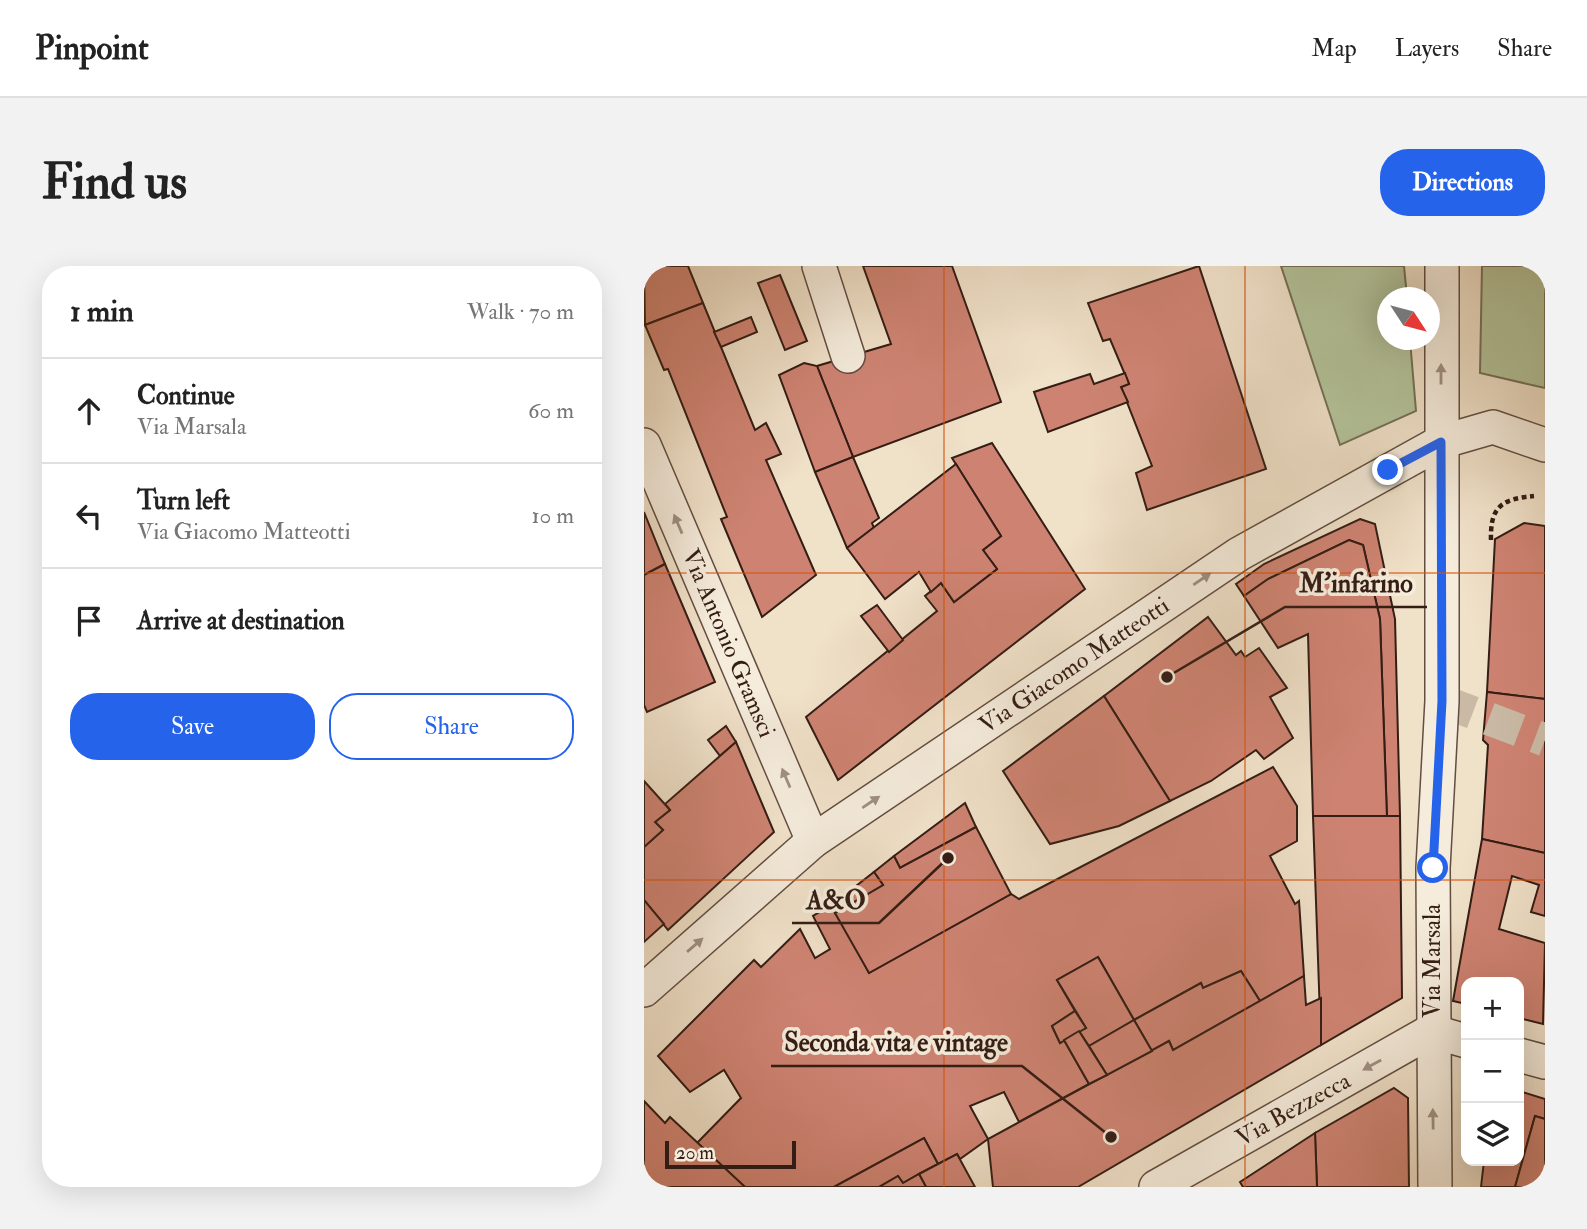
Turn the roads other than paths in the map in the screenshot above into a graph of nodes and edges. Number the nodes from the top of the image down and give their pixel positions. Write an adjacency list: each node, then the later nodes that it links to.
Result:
1 (819, 266): 3 (street)
2 (1442, 266): 4 (street, Via Marsala, one-way to 2)
3 (848, 356)
4 (1441, 442): 6 (street, Via Giacomo Matteotti); 7 (street, Via Giacomo Matteotti, one-way to 4); 9 (street, Via Marsala)
5 (644, 445): 7 (street, Via Antonio Gramsci, one-way to 5)
6 (1545, 445)
7 (813, 841): 8 (street, Via Giacomo Matteotti, one-way to 7)
8 (644, 990)
9 (1431, 1031): 10 (street); 13 (street, Via Bezzecca, one-way to 13); 14 (street, Via Marsala, one-way to 9)
10 (1462, 1040)
11 (1524, 1056): 12 (street)
12 (1545, 1062)
13 (1156, 1187)
14 (1435, 1187)

